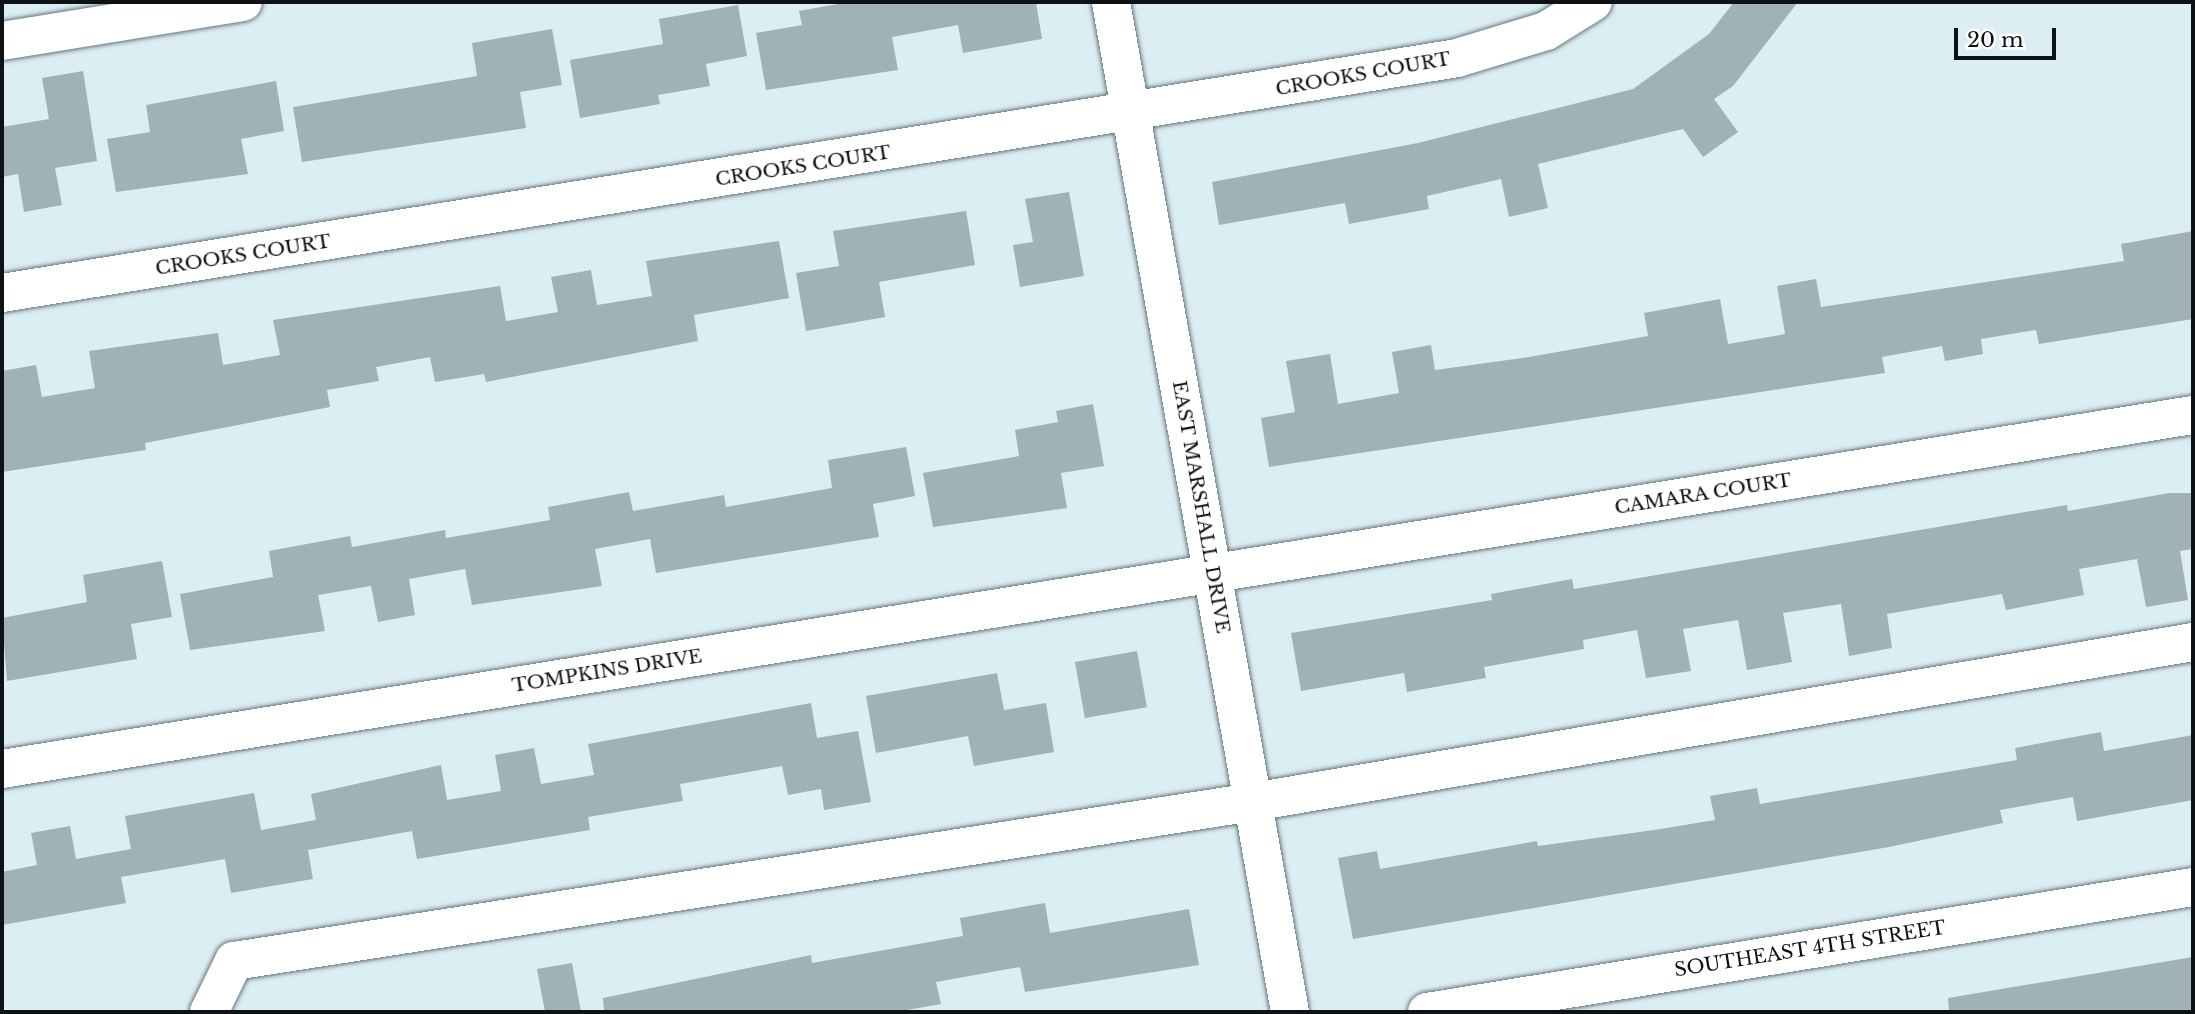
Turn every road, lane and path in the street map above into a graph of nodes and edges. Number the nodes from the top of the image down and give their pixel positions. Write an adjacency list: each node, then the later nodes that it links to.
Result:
1 (243, 2): 4 (street)
2 (1111, 2): 5 (street, EAST MARSHALL DRIVE)
3 (1593, 2): 5 (street, CROOKS COURT)
4 (2, 41)
5 (1131, 114): 6 (street, CROOKS COURT); 8 (street, EAST MARSHALL DRIVE)
6 (2, 293)
7 (2193, 415): 8 (street, CAMARA COURT)
8 (1212, 572): 10 (street, TOMPKINS DRIVE); 11 (street, EAST MARSHALL DRIVE)
9 (2193, 642): 11 (street)
10 (2, 769)
11 (1253, 802): 13 (street); 14 (street, EAST MARSHALL DRIVE)
12 (2193, 887): 15 (street, SOUTHEAST 4TH STREET)
13 (209, 1012)
14 (1290, 1012)
15 (1427, 1012)

